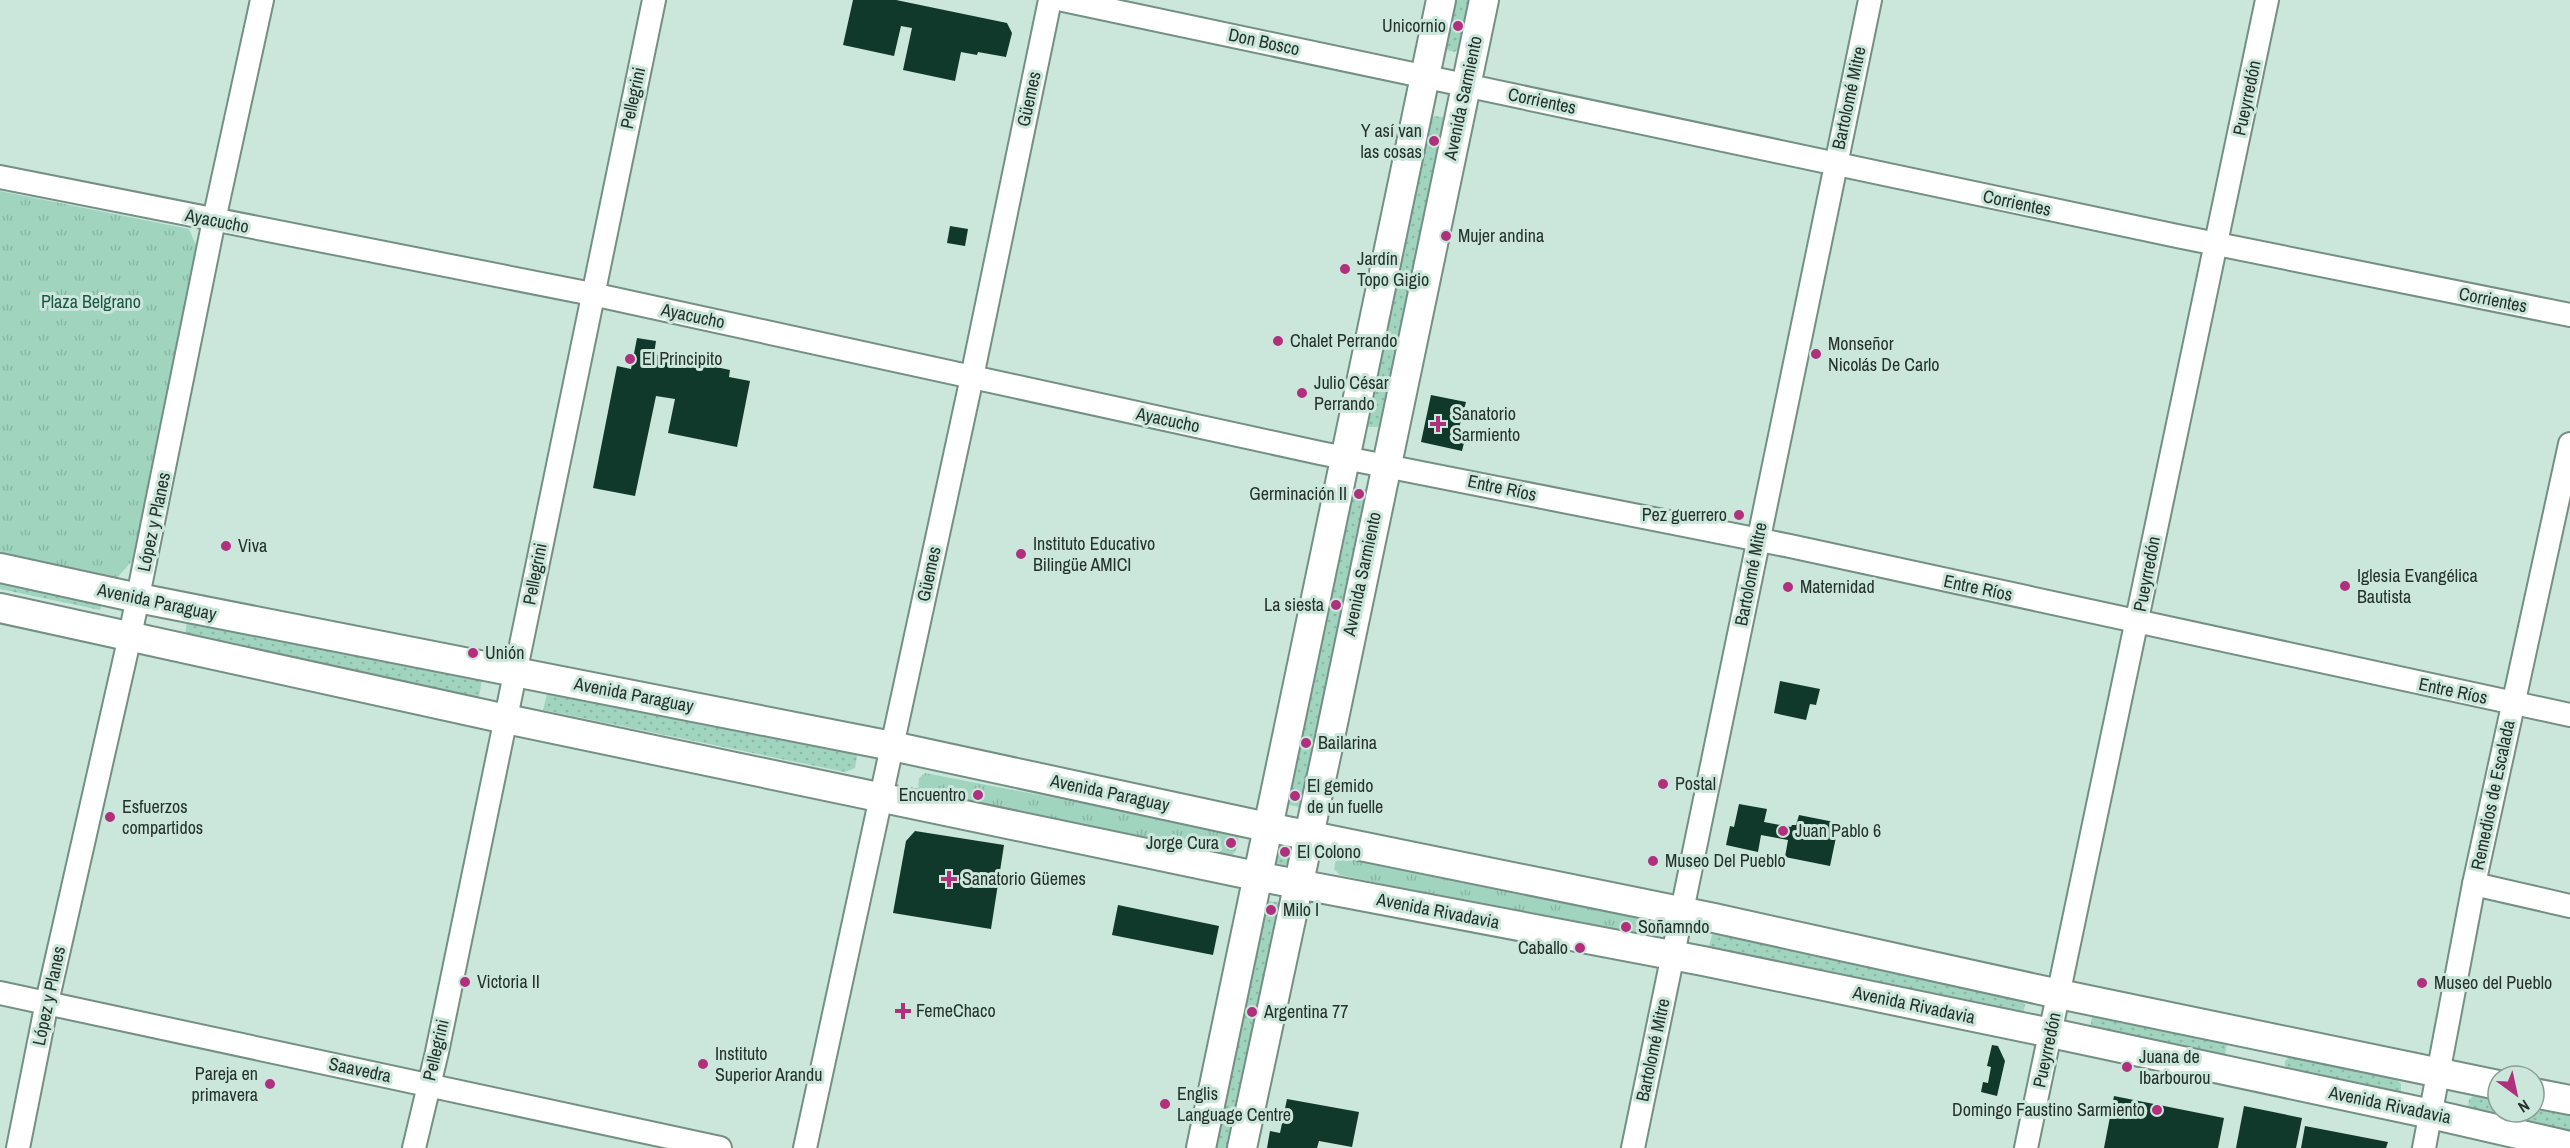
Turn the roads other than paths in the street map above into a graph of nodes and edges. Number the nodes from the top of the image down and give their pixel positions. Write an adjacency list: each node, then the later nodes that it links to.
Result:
1 (262, 0): 13 (street, López y Planes)
2 (654, 0): 15 (street, Pellegrini)
3 (1050, 0): 17 (street, Güemes)
4 (1062, 0): 9 (street, Don Bosco)
5 (1441, 0): 9 (main road)
6 (1484, 0): 10 (main road, Avenida Sarmiento)
7 (1870, 0): 11 (street, Bartolomé Mitre)
8 (2267, 0): 14 (street, Pueyrredón)
9 (1425, 76): 10 (street, Don Bosco); 19 (main road)
10 (1466, 85): 11 (street, Corrientes); 20 (main road, Avenida Sarmiento)
11 (1836, 165): 14 (street, Corrientes); 21 (street, Bartolomé Mitre)
12 (0, 177): 13 (street, Ayacucho)
13 (214, 220): 15 (street, Ayacucho); 23 (street, López y Planes)
14 (2217, 244): 16 (street, Corrientes); 25 (street, Pueyrredón)
15 (592, 294): 17 (street, Ayacucho); 27 (street, Pellegrini)
16 (2570, 315)
17 (972, 377): 19 (street, Ayacucho); 31 (street, Güemes)
18 (2570, 444): 28 (street, Remedios de Escalada)
19 (1345, 457): 20 (street, Ayacucho); 33 (main road)
20 (1385, 465): 21 (street, Entre Ríos); 34 (main road, Avenida Sarmiento)
21 (1758, 540): 25 (street, Entre Ríos); 39 (street, Bartolomé Mitre)
22 (0, 568): 23 (main road, Avenida Paraguay)
23 (138, 598): 26 (street, López y Planes); 27 (main road, Avenida Paraguay)
24 (0, 608): 26 (main road)
25 (2137, 623): 28 (street, Entre Ríos); 42 (street, Pueyrredón)
26 (130, 636): 30 (main road); 43 (street, López y Planes)
27 (515, 672): 30 (street, Pellegrini); 31 (main road, Avenida Paraguay)
28 (2513, 704): 29 (street, Entre Ríos); 37 (street, Remedios de Escalada)
29 (2570, 715)
30 (506, 719): 32 (main road); 49 (street, Pellegrini)
31 (892, 746): 32 (street, Güemes); 33 (main road, Avenida Paraguay)
32 (880, 797): 35 (main road); 57 (street, Güemes)
33 (1267, 827): 34 (main road); 35 (main road)
34 (1309, 834): 36 (main road, Avenida Sarmiento); 39 (main road)
35 (1256, 876): 36 (main road, Avenida Rivadavia); 58 (main road)
36 (1299, 883): 40 (main road, Avenida Rivadavia); 59 (main road, Avenida Sarmiento)
37 (2474, 884): 38 (street); 46 (street, Remedios de Escalada)
38 (2570, 906)
39 (1682, 913): 40 (street, Bartolomé Mitre); 42 (main road)
40 (1673, 956): 44 (main road, Avenida Rivadavia); 60 (street, Bartolomé Mitre)
41 (0, 993): 43 (street, Saavedra)
42 (2059, 994): 44 (street, Pueyrredón); 45 (main road)
43 (47, 1002): 49 (street, Saavedra); 54 (street, López y Planes)
44 (2051, 1033): 47 (main road, Avenida Rivadavia); 61 (street, Pueyrredón)
45 (2260, 1036): 46 (main road); 47 (main road)
46 (2438, 1073): 48 (main road); 52 (street, Remedios de Escalada)
47 (2250, 1076): 52 (main road, Avenida Rivadavia)
48 (2486, 1083)
49 (429, 1085): 55 (street, Pellegrini); 56 (street, Saavedra)
50 (2546, 1095): 51 (main road)
51 (2570, 1100)
52 (2431, 1114): 53 (main road, Avenida Rivadavia); 62 (street, Remedios de Escalada)
53 (2570, 1146)
54 (18, 1148)
55 (414, 1148)
56 (720, 1148)
57 (805, 1148)
58 (1201, 1148)
59 (1242, 1148)
60 (1633, 1148)
61 (2026, 1148)
62 (2424, 1148)

